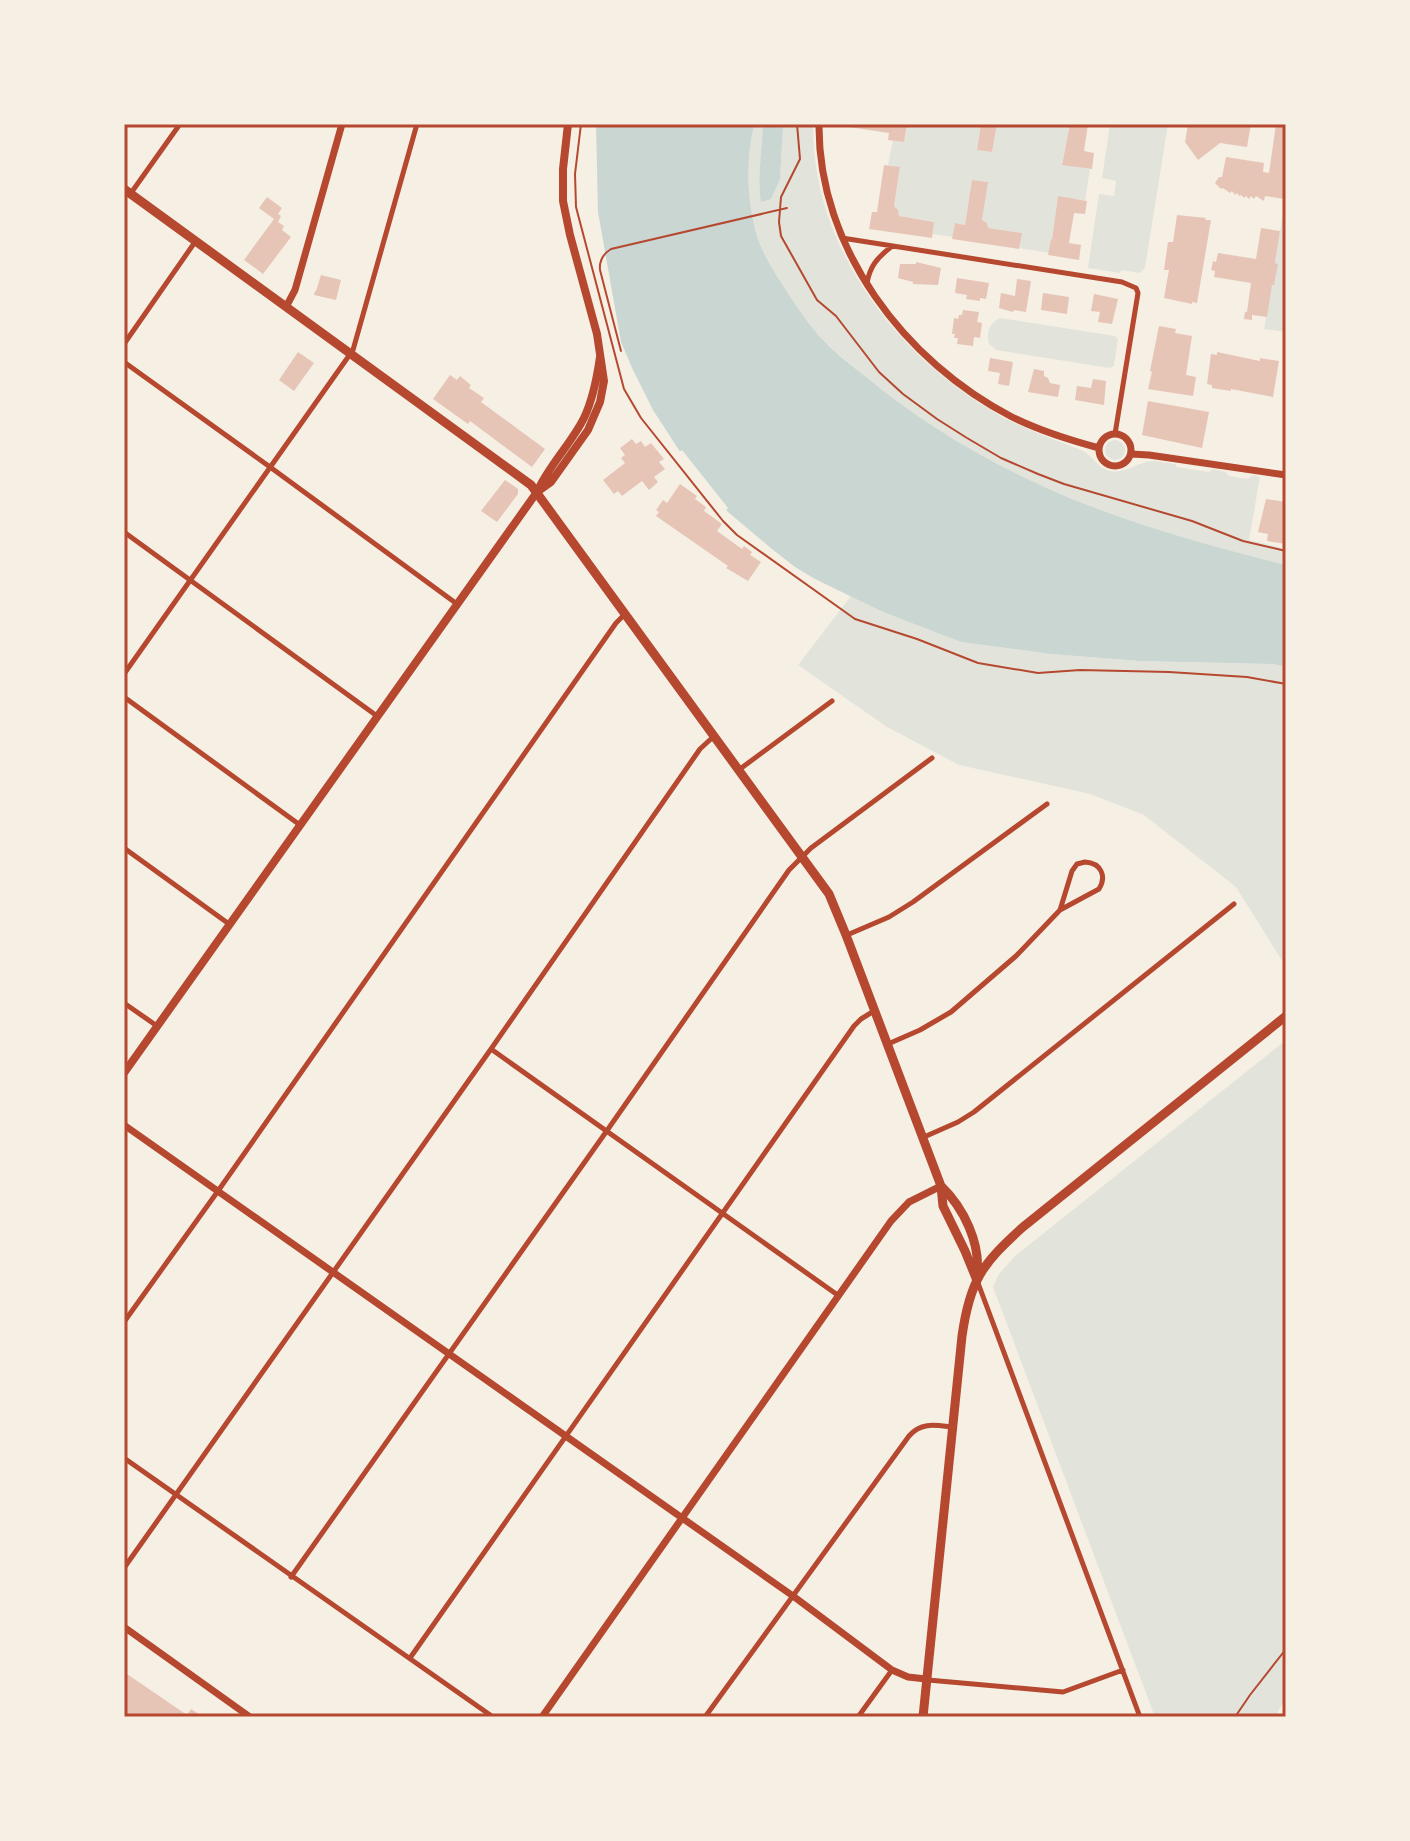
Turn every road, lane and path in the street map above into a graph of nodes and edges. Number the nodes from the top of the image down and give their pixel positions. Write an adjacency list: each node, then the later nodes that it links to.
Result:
1 (180, 124): 7 (street)
2 (342, 124): 13 (street)
3 (417, 124): 16 (street)
4 (568, 124): 23 (main road)
5 (581, 124): 29 (path)
6 (819, 124): 9 (street)
7 (127, 191): 10 (main road)
8 (787, 208): 15 (path)
9 (842, 238): 11 (street); 12 (street)
10 (195, 241): 13 (main road); 14 (street)
11 (891, 246): 12 (street); 18 (street)
12 (867, 283): 19 (street)
13 (286, 307): 16 (main road)
14 (124, 344)
15 (621, 351)
16 (350, 354): 21 (street); 23 (main road)
17 (124, 362): 21 (street)
18 (1115, 434): 19 (street); 20 (street)
19 (1099, 448): 20 (street)
20 (1131, 454): 22 (street)
21 (270, 467): 25 (street); 26 (street)
22 (1286, 475)
23 (537, 492): 26 (main road); 27 (main road)
24 (124, 532): 25 (street)
25 (190, 581): 28 (street); 32 (street)
26 (457, 604): 32 (main road)
27 (625, 614): 33 (main road); 55 (street)
28 (124, 674)
29 (1286, 684)
30 (124, 697): 37 (street)
31 (832, 701): 35 (street)
32 (377, 716): 37 (main road)
33 (714, 736): 35 (main road); 49 (street)
34 (932, 758): 39 (street)
35 (739, 770): 39 (main road)
36 (1047, 804): 43 (street)
37 (300, 825): 42 (main road)
38 (124, 848): 42 (street)
39 (802, 855): 43 (main road); 52 (street)
40 (1234, 904): 53 (street)
41 (1060, 910): 41 (street); 48 (street)
42 (229, 924): 47 (main road)
43 (846, 935): 45 (main road)
44 (124, 1003): 47 (street)
45 (875, 1011): 48 (main road); 56 (street)
46 (1286, 1016): 58 (main road)
47 (157, 1026): 50 (main road)
48 (887, 1044): 53 (main road)
49 (491, 1049): 52 (street); 57 (street)
50 (124, 1073)
51 (124, 1125): 55 (street)
52 (606, 1132): 56 (street); 61 (street)
53 (923, 1137): 54 (main road)
54 (941, 1186): 58 (main road); 59 (street)
55 (218, 1191): 57 (street); 60 (street)
56 (723, 1213): 59 (street); 63 (street)
57 (332, 1272): 61 (street); 65 (street)
58 (976, 1278): 62 (main road); 74 (street)
59 (839, 1296): 66 (street)
60 (124, 1322)
61 (449, 1355): 63 (street); 68 (street)
62 (952, 1427): 69 (street); 75 (main road)
63 (565, 1436): 66 (street); 72 (street)
64 (124, 1458): 65 (street)
65 (176, 1495): 67 (street); 68 (street)
66 (682, 1519): 69 (street); 78 (street)
67 (124, 1568)
68 (291, 1577): 72 (street)
69 (793, 1596): 73 (street); 79 (street)
70 (124, 1627): 76 (street)
71 (1286, 1649): 83 (path)
72 (410, 1658): 77 (street)
73 (892, 1670): 75 (street); 80 (street)
74 (1123, 1670): 75 (street); 82 (street)
75 (926, 1679): 81 (main road)
76 (250, 1717)
77 (493, 1717)
78 (542, 1717)
79 (705, 1717)
80 (858, 1717)
81 (923, 1717)
82 (1140, 1717)
83 (1235, 1717)

